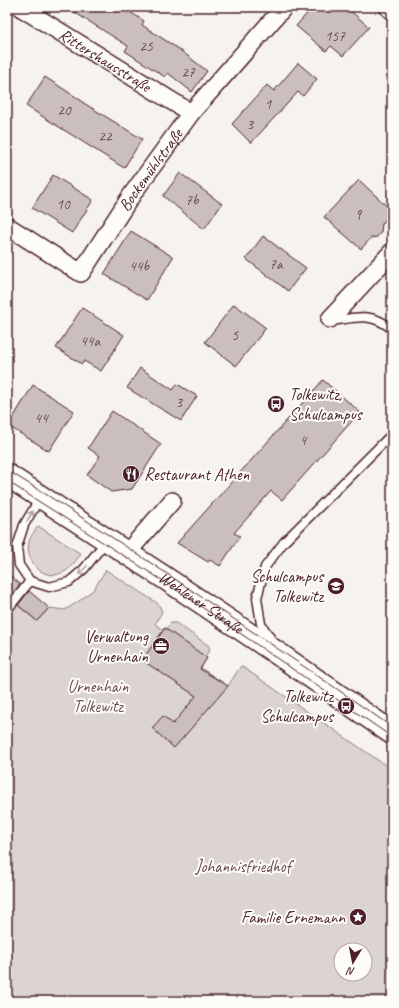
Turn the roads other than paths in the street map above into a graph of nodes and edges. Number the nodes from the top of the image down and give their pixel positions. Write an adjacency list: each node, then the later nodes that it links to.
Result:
1 (20, 7): 5 (street, Rittershausstraße)
2 (284, 7): 5 (street, Bockemühlstraße)
3 (388, 7): 4 (street)
4 (392, 11)
5 (191, 113): 6 (street, Bockemühlstraße)
6 (7, 226)
7 (392, 252): 8 (street)
8 (328, 321): 9 (lane)
9 (392, 329)
10 (392, 434): 18 (lane)
11 (7, 475): 12 (main road, Wehlener Straße)
12 (41, 497): 14 (main road, Wehlener Straße); 16 (lane, one-way to 12)
13 (172, 501): 15 (street)
14 (108, 540): 15 (main road, Wehlener Straße); 16 (lane, one-way to 16)
15 (127, 553): 18 (main road, Wehlener Straße)
16 (30, 581): 17 (lane)
17 (7, 610)
18 (280, 655): 19 (main road, Wehlener Straße)
19 (392, 733)

